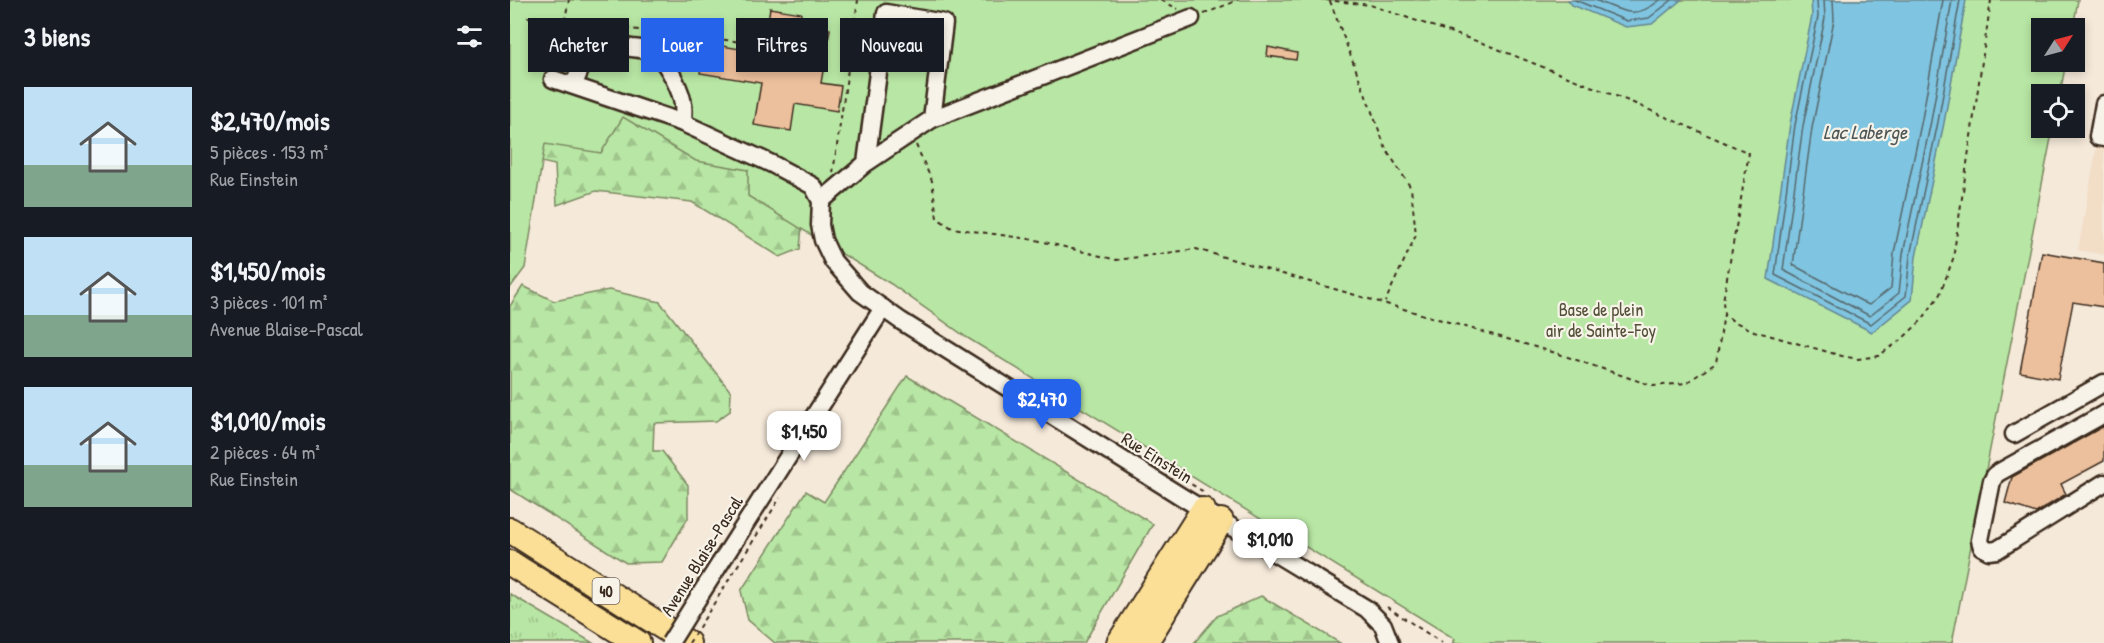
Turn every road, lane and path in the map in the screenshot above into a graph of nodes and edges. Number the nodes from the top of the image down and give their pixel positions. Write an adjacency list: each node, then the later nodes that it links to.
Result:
1 (568, 0): 8 (path)
2 (858, 0): 21 (path)
3 (1326, 0): 5 (path)
4 (1991, 0): 24 (path)
5 (1330, 1): 22 (path); 24 (path)
6 (527, 17): 7 (path)
7 (536, 18)
8 (565, 18)
9 (1191, 18): 16 (street)
10 (629, 29): 11 (path)
11 (736, 41)
12 (554, 72): 13 (path)
13 (552, 79): 14 (street)
14 (574, 85): 17 (street); 17 (street)
15 (2104, 104): 19 (street)
16 (932, 119): 18 (street); 20 (street)
17 (683, 123): 21 (street)
18 (910, 132): 20 (street); 22 (path)
19 (2104, 138)
20 (866, 163): 21 (street)
21 (821, 201): 23 (street, Rue Einstein)
22 (1385, 302): 24 (path)
23 (883, 308): 29 (street, Rue Einstein); 34 (street, Avenue Blaise-Pascal)
24 (1724, 314)
25 (2104, 383): 27 (street)
26 (2104, 414): 28 (street)
27 (2014, 434)
28 (2104, 483)
29 (1212, 515): 39 (highway); 40 (highway); 41 (street, Rue Einstein)
30 (510, 524): 32 (highway)
31 (510, 530): 32 (highway, 40)
32 (549, 554): 35 (highway, 40)
33 (516, 568): 36 (highway, 40)
34 (706, 602): 35 (street, Avenue Blaise-Pascal, bridge); 37 (path, bridge)
35 (666, 635): 37 (highway, 40); 38 (highway)
36 (638, 643)
37 (688, 643)
38 (700, 643)
39 (1119, 643)
40 (1145, 643)
41 (1390, 643)

